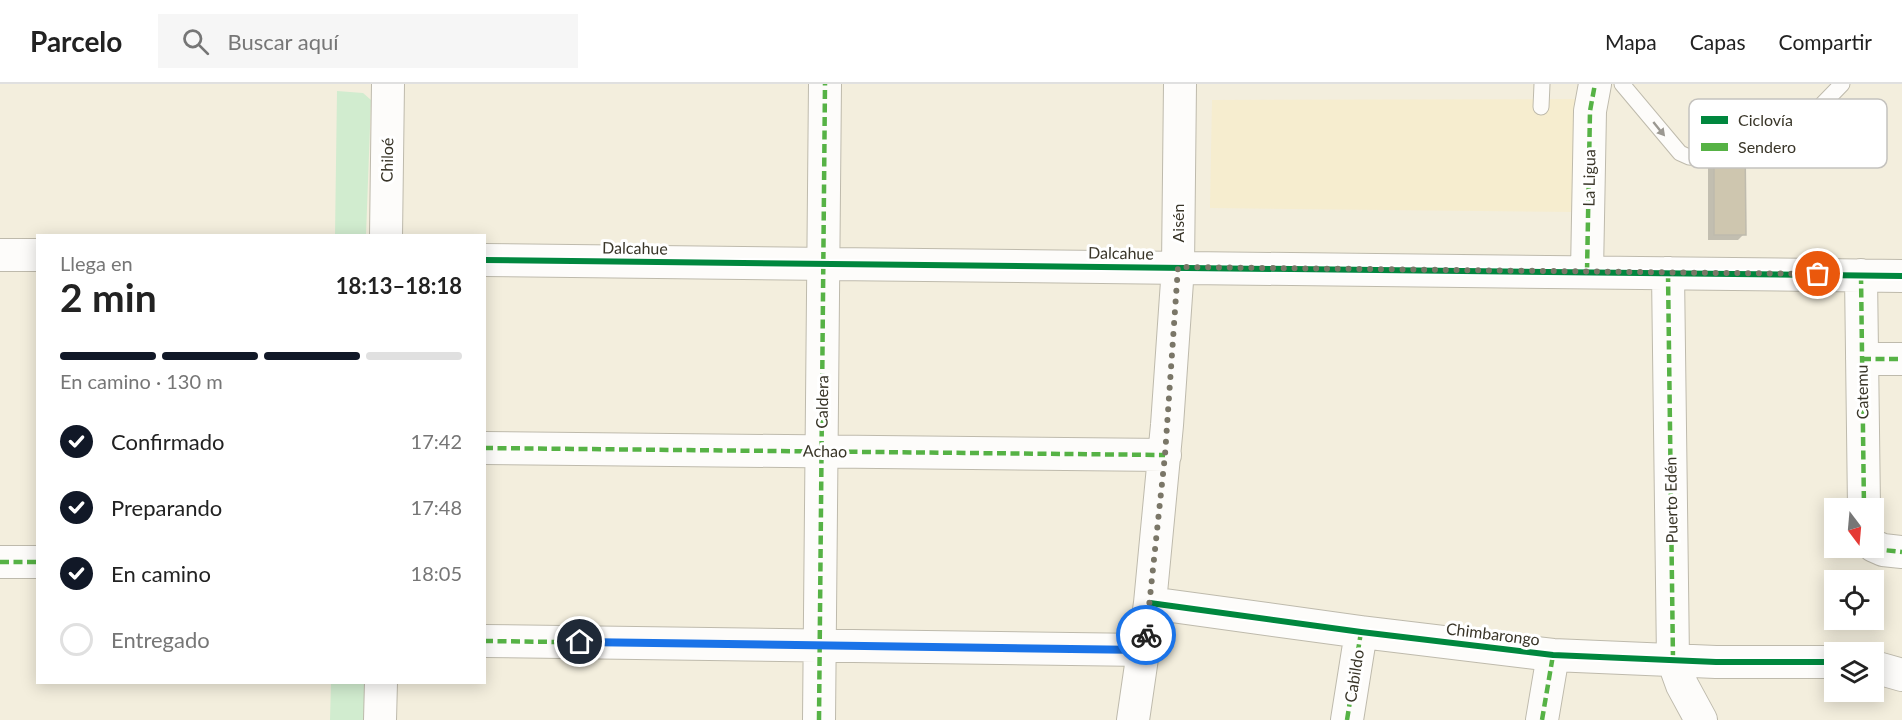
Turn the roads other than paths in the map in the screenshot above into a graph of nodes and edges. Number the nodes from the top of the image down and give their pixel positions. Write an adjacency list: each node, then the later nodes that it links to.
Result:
1 (388, 84): 11 (street, Chiloé)
2 (825, 84): 15 (street, Caldera)
3 (1180, 84): 16 (street, Aisén)
4 (1542, 84): 9 (lane)
5 (1595, 84): 17 (street, La Ligua)
6 (1622, 84): 10 (lane, one-way to 10)
7 (1842, 84): 8 (lane)
8 (1827, 99)
9 (1541, 107)
10 (1689, 157)
11 (386, 234)
12 (0, 255): 13 (street)
13 (36, 255)
14 (486, 260): 15 (street, Dalcahue)
15 (824, 263): 16 (street, Dalcahue); 24 (street, Caldera)
16 (1178, 267): 17 (street, Dalcahue); 25 (street, Aisén)
17 (1587, 272): 18 (street, Dalcahue)
18 (1668, 273): 19 (street, Dalcahue); 37 (street, Puerto Edén)
19 (1861, 275): 20 (street, Dalcahue); 21 (street, Catemu)
20 (1902, 276)
21 (1862, 359): 22 (street); 26 (street, Catemu)
22 (1902, 359)
23 (486, 448): 24 (street, Achao)
24 (822, 451): 25 (street, Achao); 34 (street, Caldera)
25 (1165, 455): 31 (street, Aisén)
26 (1864, 498)
27 (1884, 550): 28 (street)
28 (1902, 552)
29 (0, 562): 30 (street)
30 (36, 562)
31 (1150, 603): 32 (street, Chimbarongo); 35 (street, Aisén)
32 (1361, 632): 36 (street, Chimbarongo); 45 (street, Cabildo)
33 (486, 641): 34 (street)
34 (820, 645): 35 (street); 43 (street, Caldera)
35 (1144, 650): 44 (street, Aisén)
36 (1553, 655): 37 (street, Chimbarongo); 46 (street)
37 (1673, 660): 38 (street, Chimbarongo); 47 (street, Puerto Edén)
38 (1824, 662)
39 (1884, 670): 40 (street)
40 (1902, 675)
41 (381, 684): 42 (street)
42 (381, 720)
43 (819, 720)
44 (1133, 720)
45 (1347, 720)
46 (1542, 720)
47 (1701, 720)

